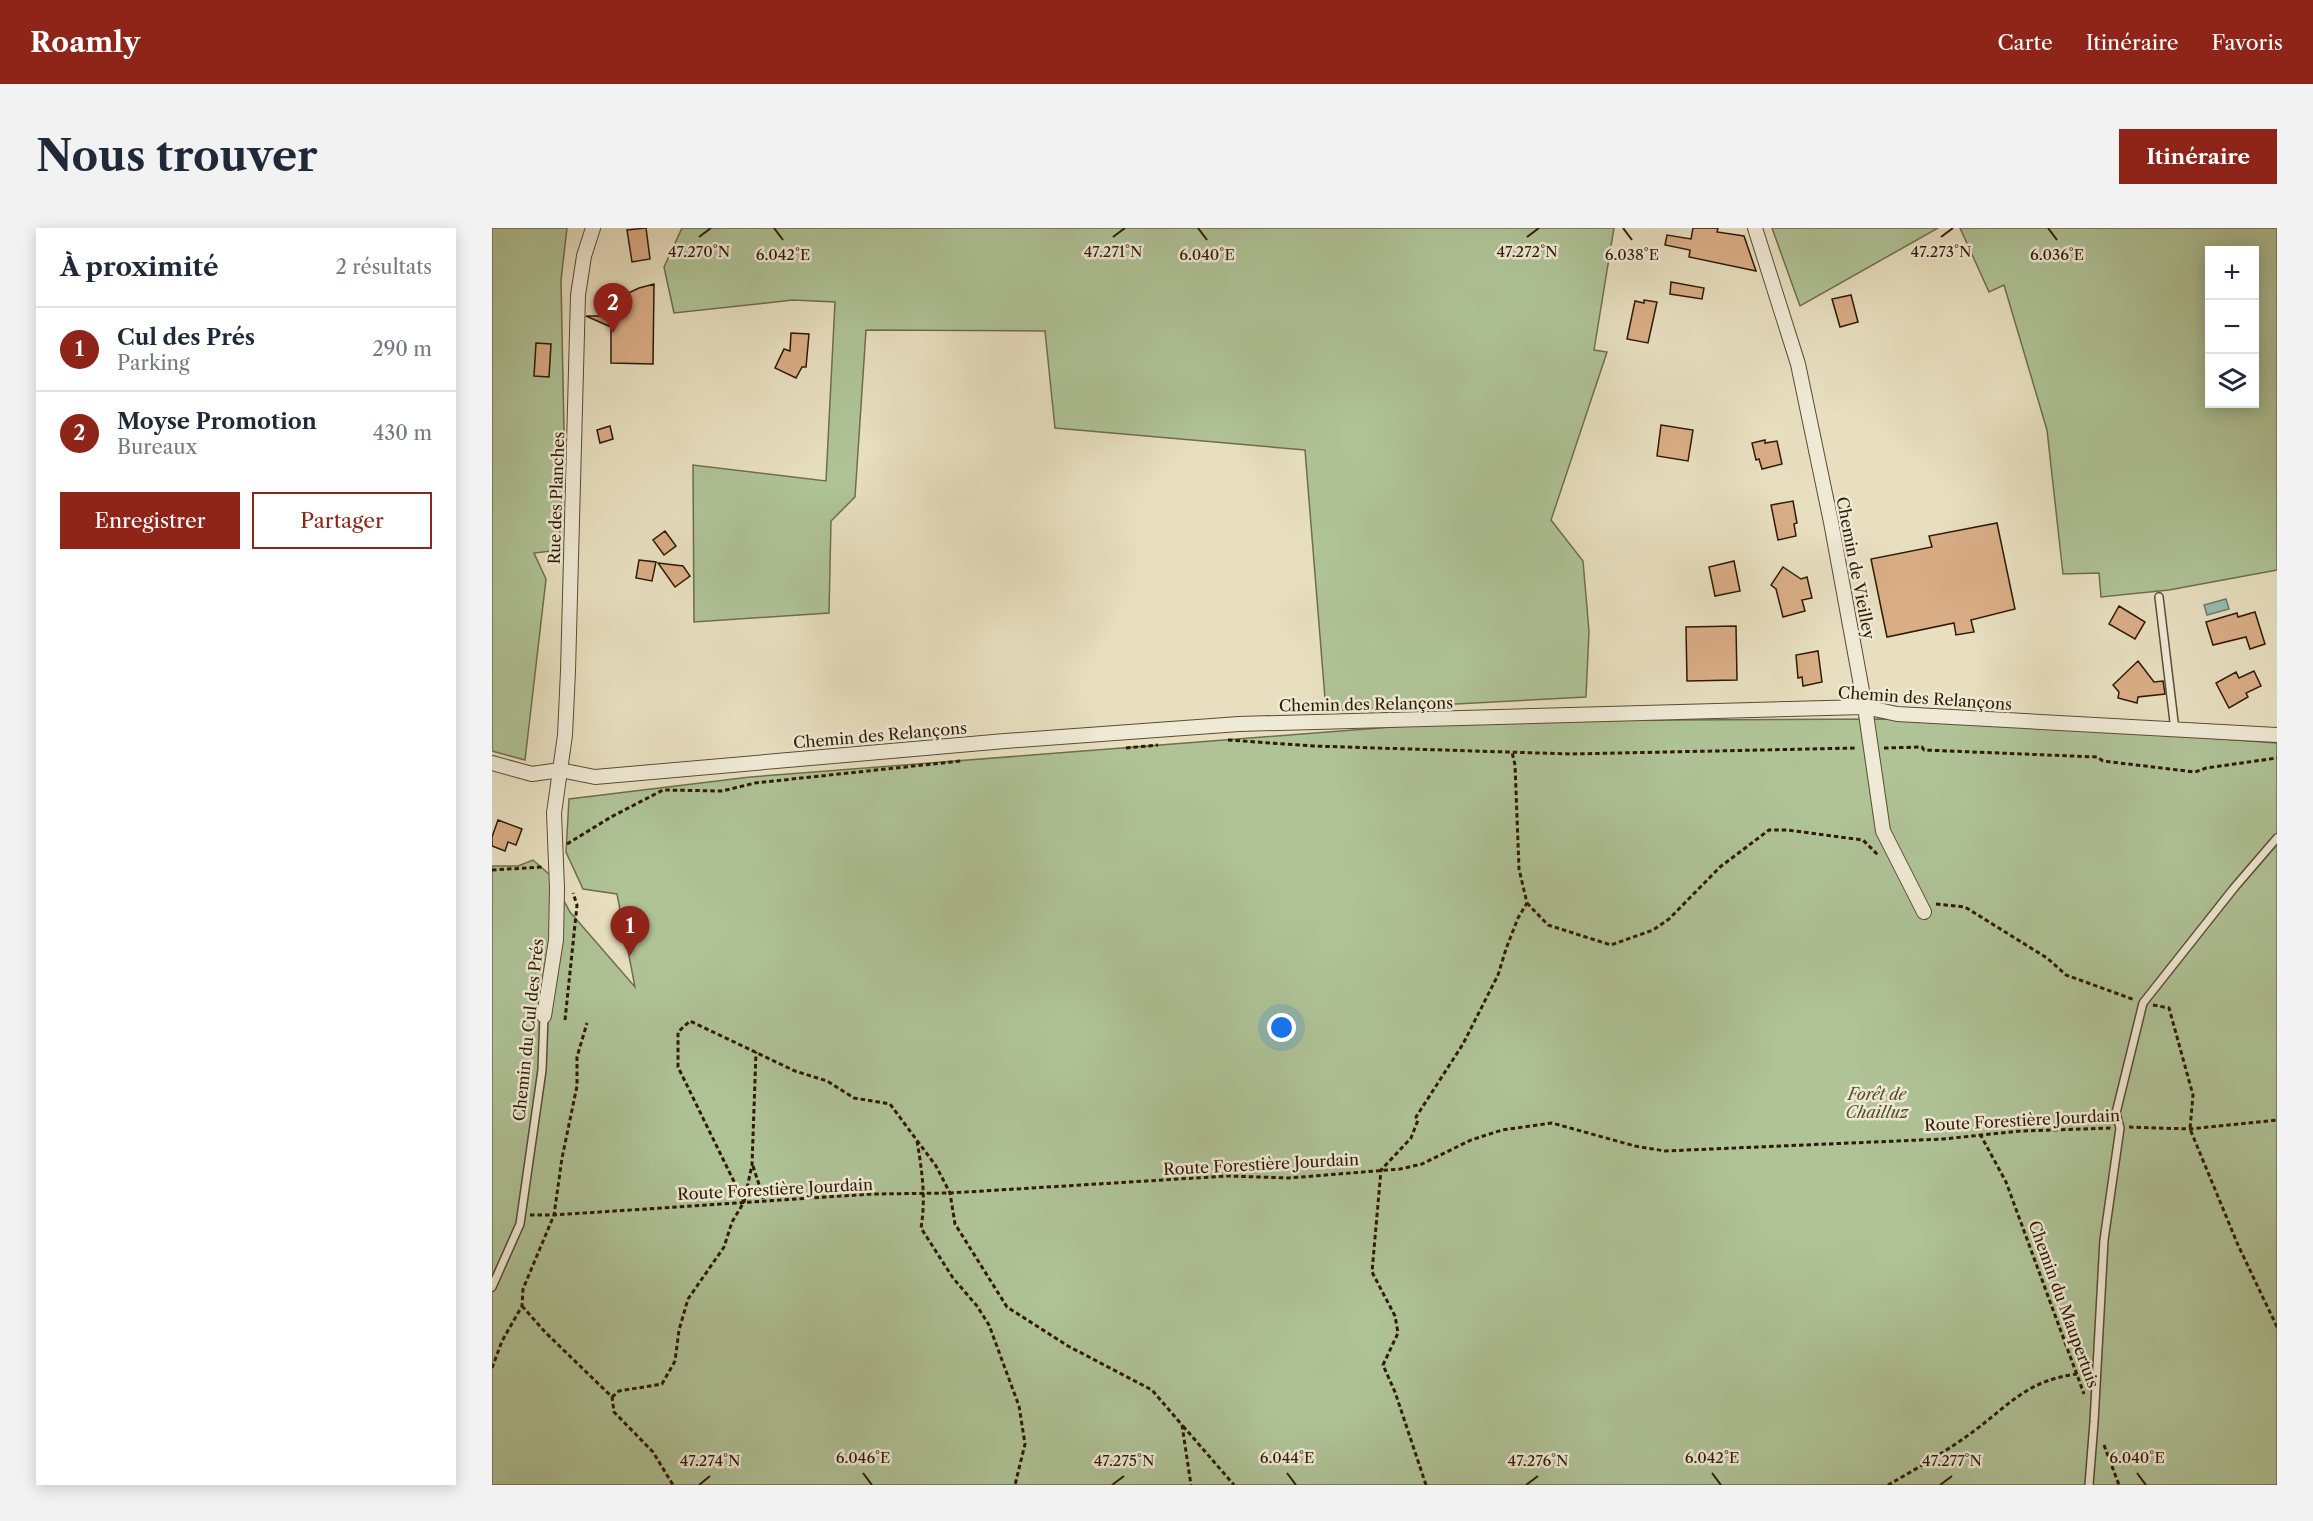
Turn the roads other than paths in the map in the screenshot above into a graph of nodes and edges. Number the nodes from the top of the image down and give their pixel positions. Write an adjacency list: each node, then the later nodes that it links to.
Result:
1 (593, 228): 8 (street, Rue des Planches)
2 (1755, 228): 4 (street, Chemin de Vieilley)
3 (2160, 597): 5 (lane)
4 (1865, 707): 5 (street, Chemin des Relançons); 8 (street, Chemin des Relançons); 10 (street, Chemin de Vieilley)
5 (2175, 730): 6 (street, Chemin des Relançons)
6 (2277, 735)
7 (492, 763): 8 (street, Chemin des Relançons)
8 (560, 770): 11 (street, Chemin du Cul des Prés)
9 (2277, 838): 13 (lane)
10 (1924, 912)
11 (544, 1016): 12 (lane, Chemin du Cul des Prés)
12 (492, 1287)
13 (2088, 1485)

